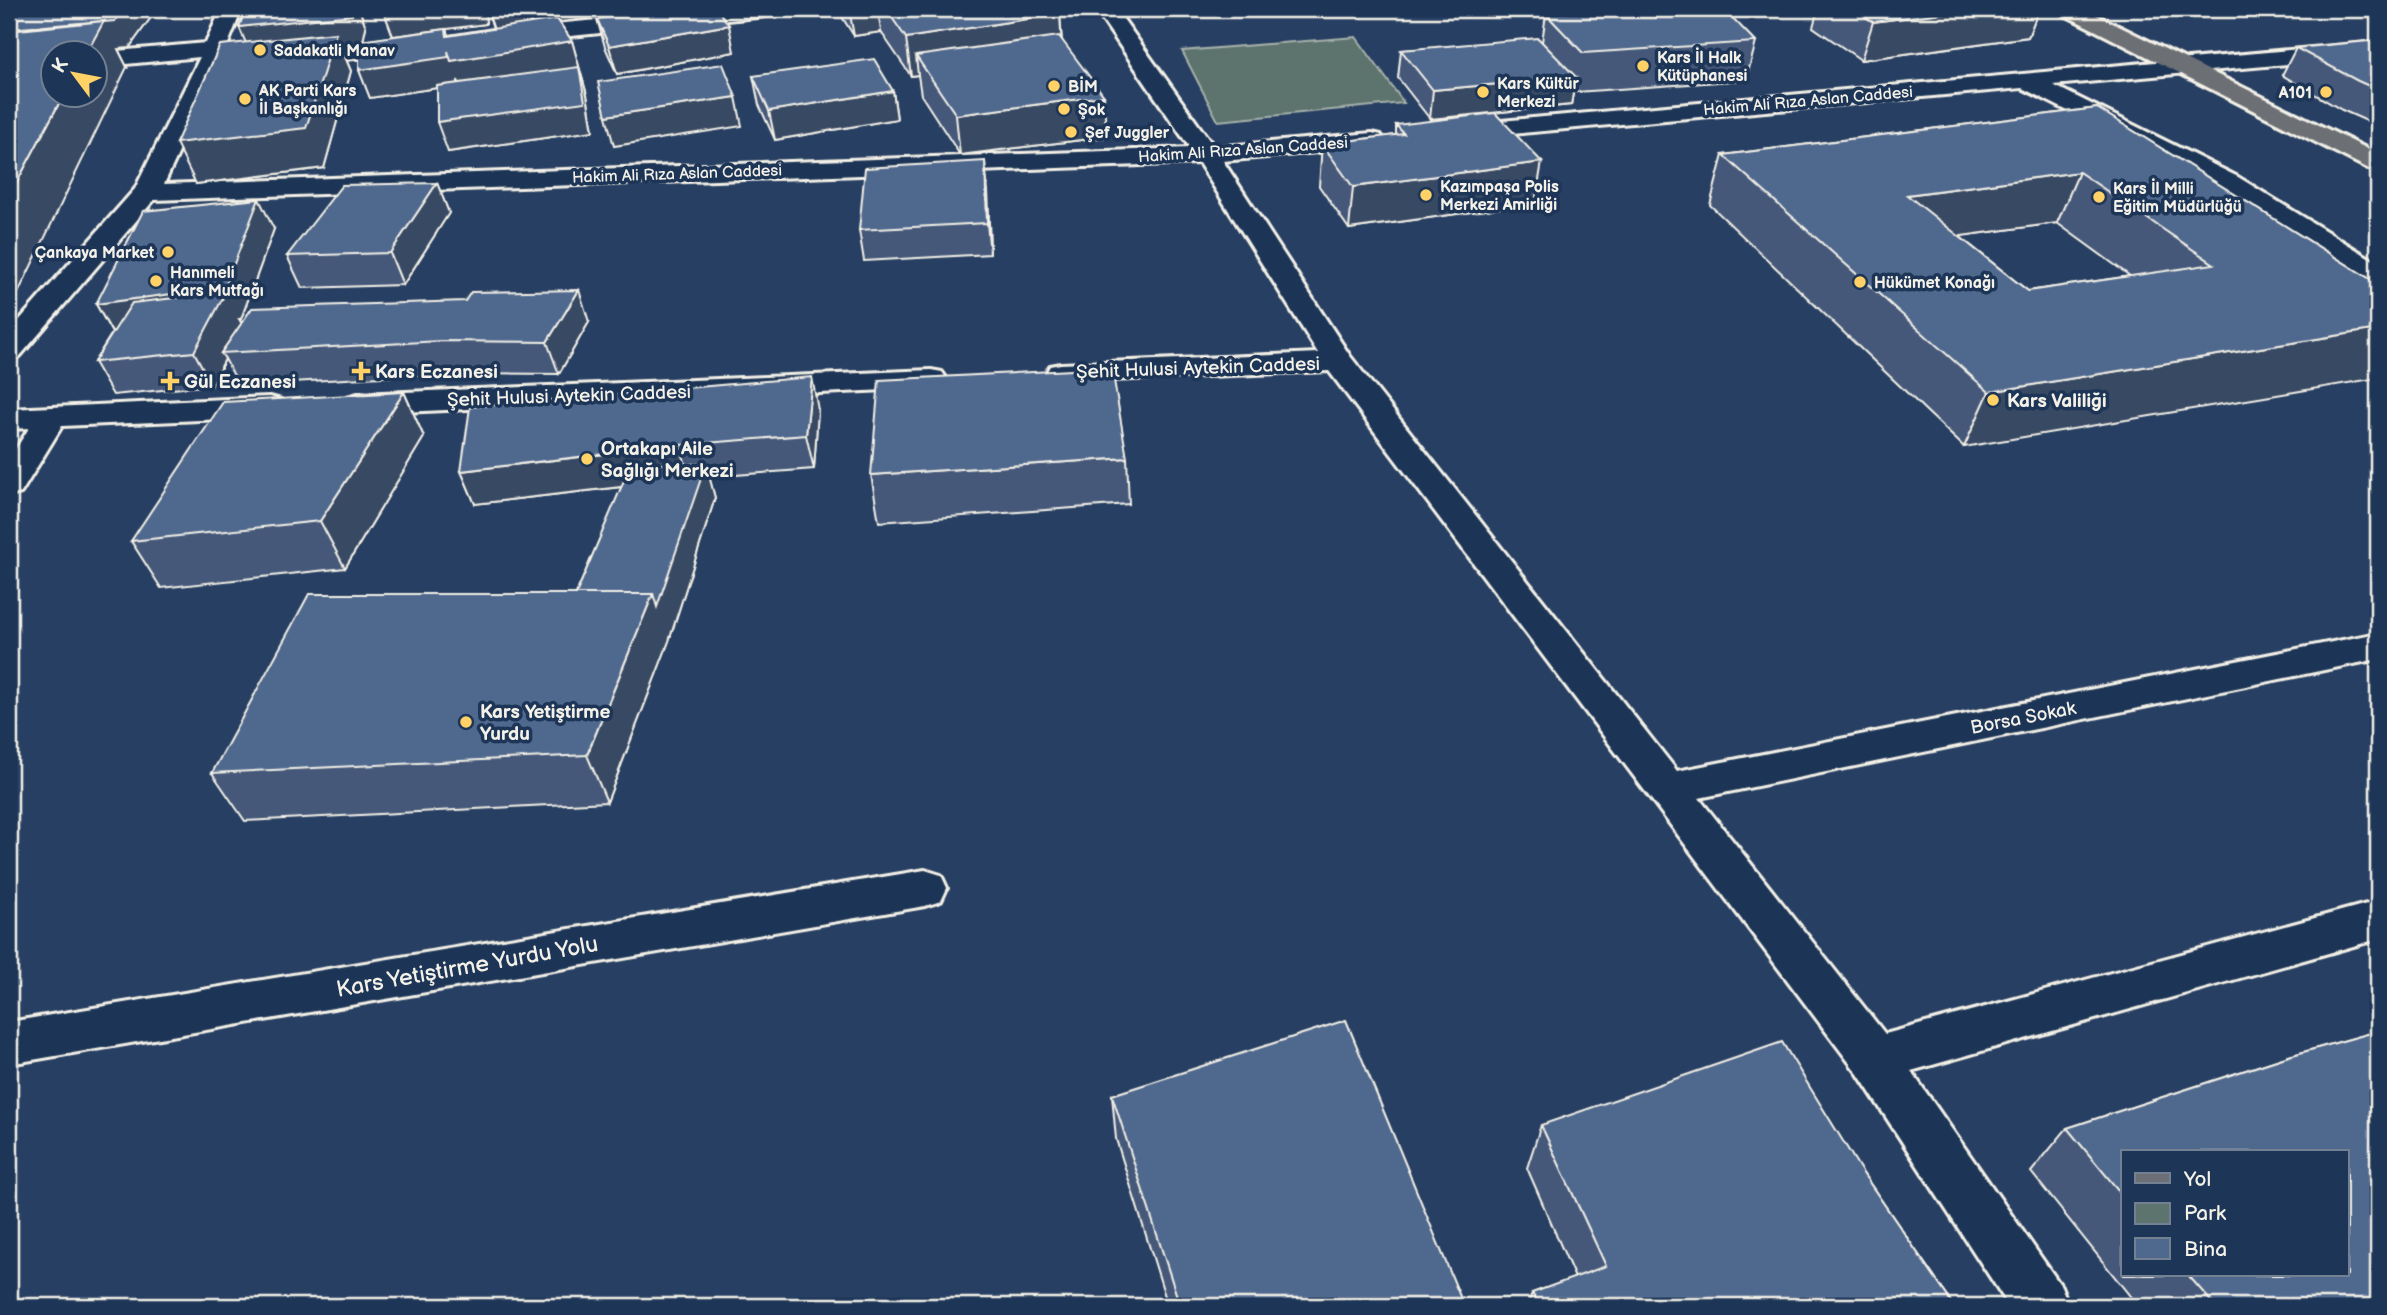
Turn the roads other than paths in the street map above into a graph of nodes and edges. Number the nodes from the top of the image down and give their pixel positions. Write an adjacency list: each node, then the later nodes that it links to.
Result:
1 (231, 9): 8 (street)
2 (776, 9): 5 (street)
3 (1106, 9): 14 (street)
4 (2068, 9): 10 (main road)
5 (488, 37)
6 (434, 42): 8 (street)
7 (2378, 49): 10 (street, Hakim Ali Rıza Aslan Caddesi)
8 (211, 58): 9 (street); 16 (street)
9 (108, 60)
10 (2182, 66): 11 (street, Hakim Ali Rıza Aslan Caddesi); 15 (main road)
11 (2024, 80): 12 (street, Hakim Ali Rıza Aslan Caddesi); 17 (street)
12 (1427, 135)
13 (1400, 137): 14 (street, Hakim Ali Rıza Aslan Caddesi)
14 (1207, 155): 16 (street, Hakim Ali Rıza Aslan Caddesi); 19 (street)
15 (2378, 164)
16 (147, 192): 18 (street)
17 (2378, 275)
18 (9, 350)
19 (1338, 361): 20 (street, Şehit Hulusi Aytekin Caddesi); 26 (street)
20 (1031, 375)
21 (961, 378): 22 (street, Şehit Hulusi Aytekin Caddesi)
22 (52, 417): 23 (street, Şehit Hulusi Aytekin Caddesi); 24 (street)
23 (9, 419)
24 (9, 485)
25 (2378, 646): 26 (street, Borsa Sokak)
26 (1667, 789): 30 (street)
27 (925, 888): 29 (street, Kars Yetiştirme Yurdu Yolu)
28 (2378, 920): 30 (street)
29 (9, 1044)
30 (1875, 1059): 31 (street)
31 (2041, 1306)

